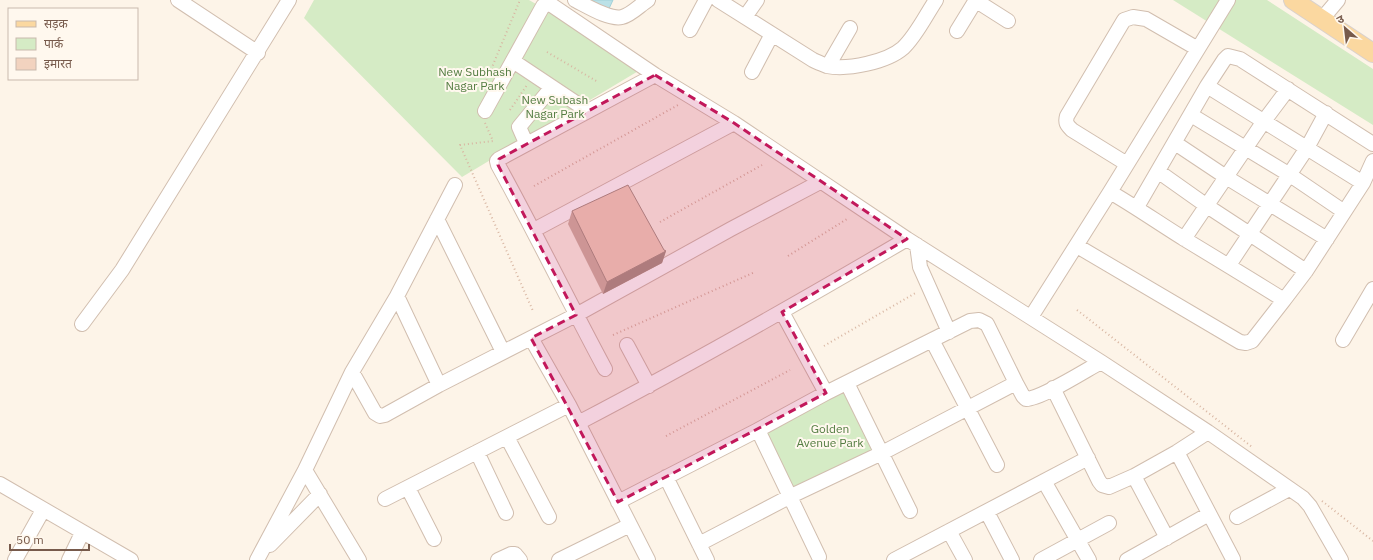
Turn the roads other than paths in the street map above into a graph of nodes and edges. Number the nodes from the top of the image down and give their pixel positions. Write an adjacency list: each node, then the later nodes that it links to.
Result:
1 (178, 0): 21 (street)
2 (289, 0): 21 (street)
3 (576, 0): 4 (street)
4 (648, 0)
5 (706, 0): 17 (street)
6 (718, 0): 13 (street)
7 (757, 0): 13 (street)
8 (936, 0): 24 (street)
9 (976, 0): 15 (street); 18 (street)
10 (1228, 0): 20 (street)
11 (1293, 0): 14 (main road)
12 (1338, 0): 14 (street)
13 (745, 17): 19 (street)
14 (1322, 19): 22 (main road)
15 (1008, 20)
16 (850, 28): 24 (street)
17 (690, 30)
18 (957, 31)
19 (772, 34): 24 (street); 25 (street)
20 (1198, 49): 42 (street); 42 (street)
21 (258, 53): 69 (street)
22 (1373, 53)
23 (512, 61): 26 (street); 28 (street); 30 (street)
24 (828, 66)
25 (752, 72)
26 (655, 75): 31 (street); 35 (street)
27 (1207, 86): 29 (street); 32 (street); 34 (street)
28 (552, 87): 31 (street); 36 (street)
29 (1288, 89): 33 (street); 34 (street)
30 (485, 111)
31 (588, 111): 36 (street)
32 (1191, 114): 37 (street); 39 (street)
33 (1326, 114): 38 (street); 40 (street)
34 (1264, 121): 39 (street); 40 (street)
35 (734, 123): 46 (street); 55 (street)
36 (526, 143): 55 (street)
37 (1175, 143): 43 (street); 45 (street)
38 (1373, 144)
39 (1246, 148): 44 (street); 45 (street)
40 (1307, 148): 44 (street); 47 (street)
41 (1373, 161): 47 (street)
42 (1127, 164): 49 (street)
43 (1159, 172): 51 (street); 52 (street)
44 (1290, 175): 50 (street); 53 (street)
45 (1226, 177): 50 (street); 51 (street)
46 (820, 182): 59 (street); 67 (street)
47 (1363, 183): 53 (street)
48 (455, 185): 54 (street)
49 (1110, 192): 52 (street); 60 (street)
50 (1270, 204): 56 (street); 58 (street)
51 (1207, 206): 56 (street); 57 (street)
52 (1137, 207): 57 (street)
53 (1343, 211): 58 (street)
54 (437, 219): 64 (street); 75 (street)
55 (534, 230): 67 (street)
56 (1250, 233): 61 (street); 62 (street)
57 (1184, 239): 61 (street)
58 (1327, 239): 62 (street)
59 (912, 242): 66 (street); 68 (street); 70 (street)
60 (1077, 246): 65 (street); 68 (street)
61 (1229, 265): 65 (street)
62 (1306, 271): 65 (street)
63 (1373, 289): 73 (street)
64 (397, 296): 78 (street); 81 (street)
65 (1284, 300)
66 (782, 312): 82 (street); 84 (street)
67 (576, 315): 71 (street); 77 (street)
68 (1031, 317): 76 (street)
69 (82, 324)
70 (949, 332): 72 (street); 80 (street)
71 (531, 338): 75 (street); 85 (street)
72 (932, 340): 79 (street); 86 (street)
73 (1343, 340)
74 (627, 345): 82 (street)
75 (503, 352): 81 (street)
76 (1101, 362): 83 (street); 89 (street)
77 (605, 369)
78 (352, 372): 81 (street); 96 (street)
79 (847, 383): 84 (street); 93 (street)
80 (1016, 383): 83 (street); 86 (street)
81 (439, 385)
82 (649, 386): 87 (street)
83 (1053, 388): 94 (street)
84 (826, 393): 88 (street)
85 (569, 405): 87 (street); 90 (street)
86 (967, 408): 93 (street); 95 (street)
87 (578, 423): 106 (street)
88 (758, 430): 98 (street); 104 (street)
89 (1208, 432): 92 (street); 102 (street)
90 (507, 436): 91 (street); 112 (street)
91 (477, 452): 101 (street); 110 (street)
92 (1177, 452): 97 (street); 111 (street)
93 (882, 453): 104 (street); 108 (street)
94 (1088, 458): 97 (street); 99 (street)
95 (997, 465)
96 (305, 470): 103 (street); 123 (street)
97 (1134, 476): 118 (street)
98 (666, 477): 106 (street); 121 (street)
99 (1044, 481): 109 (street); 120 (street)
100 (0, 484): 107 (street)
101 (408, 488): 105 (street); 119 (street)
102 (1289, 489): 113 (street); 140 (street)
103 (320, 494): 123 (street); 128 (street)
104 (790, 497): 121 (street); 122 (street)
105 (385, 499)
106 (618, 502): 115 (street)
107 (44, 510): 117 (street); 125 (street)
108 (910, 511)
109 (987, 512): 116 (street); 136 (street)
110 (506, 513)
111 (1209, 514): 118 (street); 124 (street)
112 (549, 517)
113 (1237, 517)
114 (1109, 523): 120 (street)
115 (630, 525): 131 (street); 132 (street)
116 (949, 531): 134 (street); 135 (street)
117 (82, 533): 126 (street); 127 (street)
118 (1167, 538): 139 (street)
119 (434, 539)
120 (1078, 540): 137 (street); 138 (street)
121 (699, 544): 133 (street)
122 (819, 557)
123 (258, 558)
124 (1233, 559)
125 (15, 560)
126 (68, 560)
127 (131, 560)
128 (359, 560)
129 (498, 560): 130 (street)
130 (520, 560)
131 (559, 560)
132 (648, 560)
133 (707, 560)
134 (894, 560)
135 (965, 560)
136 (1012, 560)
137 (1041, 560)
138 (1089, 560)
139 (1128, 560)
140 (1341, 560)

